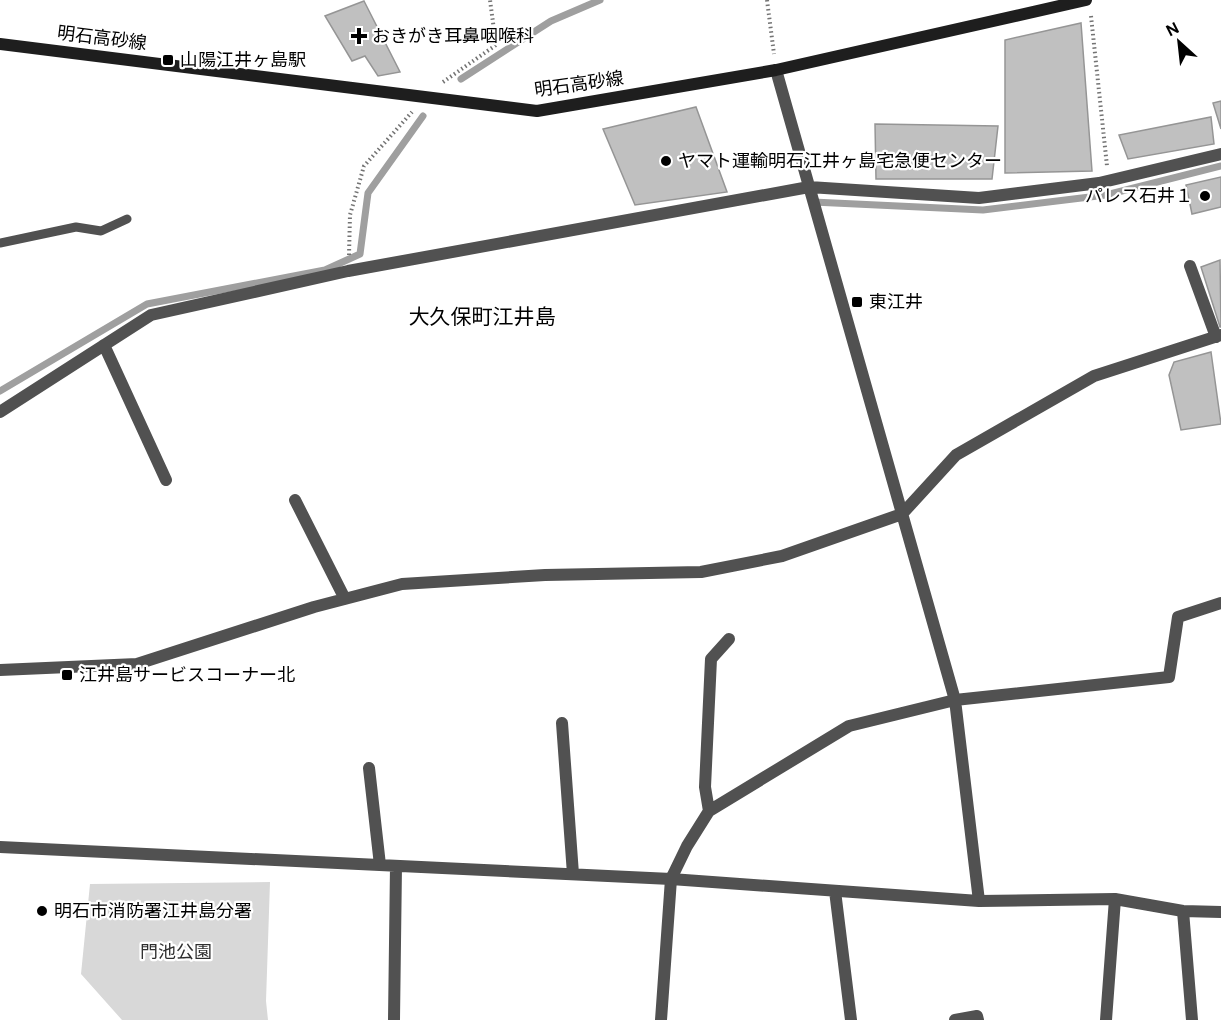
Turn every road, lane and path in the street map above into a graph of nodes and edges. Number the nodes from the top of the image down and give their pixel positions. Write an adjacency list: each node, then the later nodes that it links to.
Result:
1 (489, 0): 6 (path)
2 (767, 0): 5 (path)
3 (1088, 6): 5 (main road, 明石高砂線); 8 (path)
4 (0, 44): 6 (main road, 明石高砂線)
5 (776, 70): 6 (main road, 明石高砂線); 9 (street)
6 (427, 96): 13 (path)
7 (1221, 153): 8 (street)
8 (1109, 181): 9 (street)
9 (809, 187): 13 (street); 19 (street)
10 (126, 219): 11 (lane)
11 (0, 243)
12 (1190, 266): 14 (street)
13 (348, 271): 15 (street)
14 (1219, 336): 19 (street)
15 (104, 345): 16 (street); 17 (street)
16 (0, 412)
17 (166, 480)
18 (295, 500): 20 (street)
19 (902, 514): 20 (street); 24 (street)
20 (345, 599): 23 (street)
21 (1221, 603): 24 (street)
22 (729, 639): 27 (street)
23 (0, 670)
24 (955, 700): 27 (street); 35 (street)
25 (562, 723): 31 (street)
26 (369, 768): 29 (street)
27 (709, 811): 32 (street)
28 (0, 847): 29 (street)
29 (380, 865): 30 (street)
30 (396, 866): 31 (street); 38 (street)
31 (573, 874): 32 (street)
32 (671, 879): 33 (street); 39 (street)
33 (835, 891): 35 (street); 40 (street)
34 (1115, 899): 35 (street); 36 (street); 43 (street)
35 (979, 901)
36 (1183, 911): 37 (street); 44 (street)
37 (1221, 912)
38 (394, 1020)
39 (661, 1020)
40 (851, 1020)
41 (955, 1020): 42 (street)
42 (978, 1020)
43 (1106, 1020)
44 (1192, 1020)

